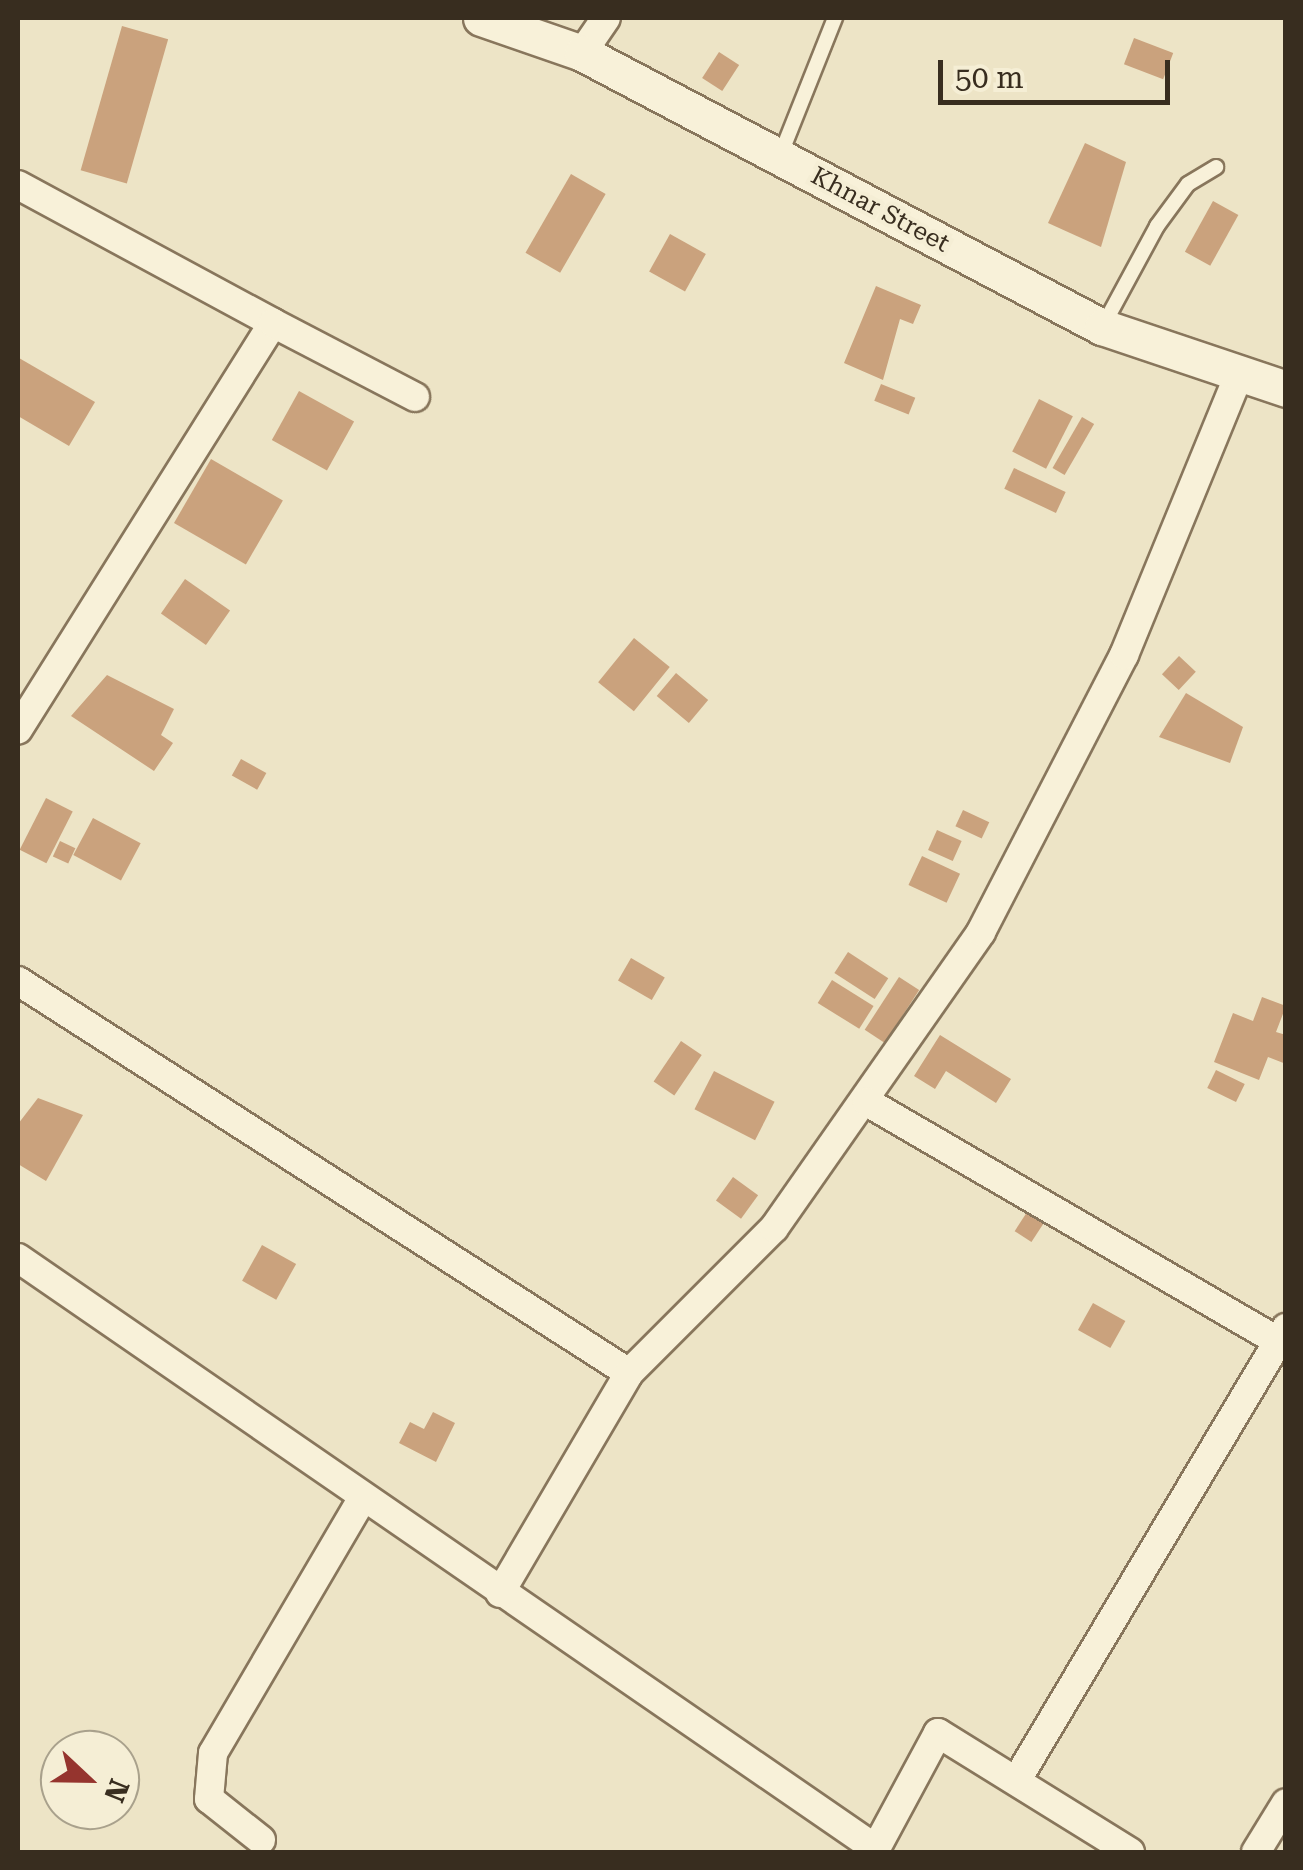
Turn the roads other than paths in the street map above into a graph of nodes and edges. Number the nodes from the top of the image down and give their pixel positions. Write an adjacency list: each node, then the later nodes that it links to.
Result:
1 (481, 18): 4 (street, Khnar Street)
2 (606, 18): 4 (street)
3 (835, 18): 5 (lane)
4 (582, 53): 5 (street, Khnar Street)
5 (779, 157): 9 (street, Khnar Street)
6 (1216, 167): 9 (lane)
7 (18, 185): 8 (street)
8 (274, 324): 12 (street); 13 (street)
9 (1102, 327): 10 (street, Khnar Street)
10 (1239, 375): 11 (street, Khnar Street); 15 (street)
11 (1286, 390)
12 (416, 396)
13 (18, 730)
14 (18, 981): 18 (street)
15 (867, 1102): 17 (street); 18 (street)
16 (18, 1258): 19 (street)
17 (1283, 1338): 21 (street)
18 (629, 1373): 20 (street)
19 (362, 1498): 20 (street); 23 (street)
20 (500, 1593): 24 (street)
21 (1018, 1778): 24 (street); 25 (street)
22 (1286, 1803): 26 (street)
23 (261, 1840)
24 (875, 1851)
25 (1130, 1852)
26 (1256, 1852)

